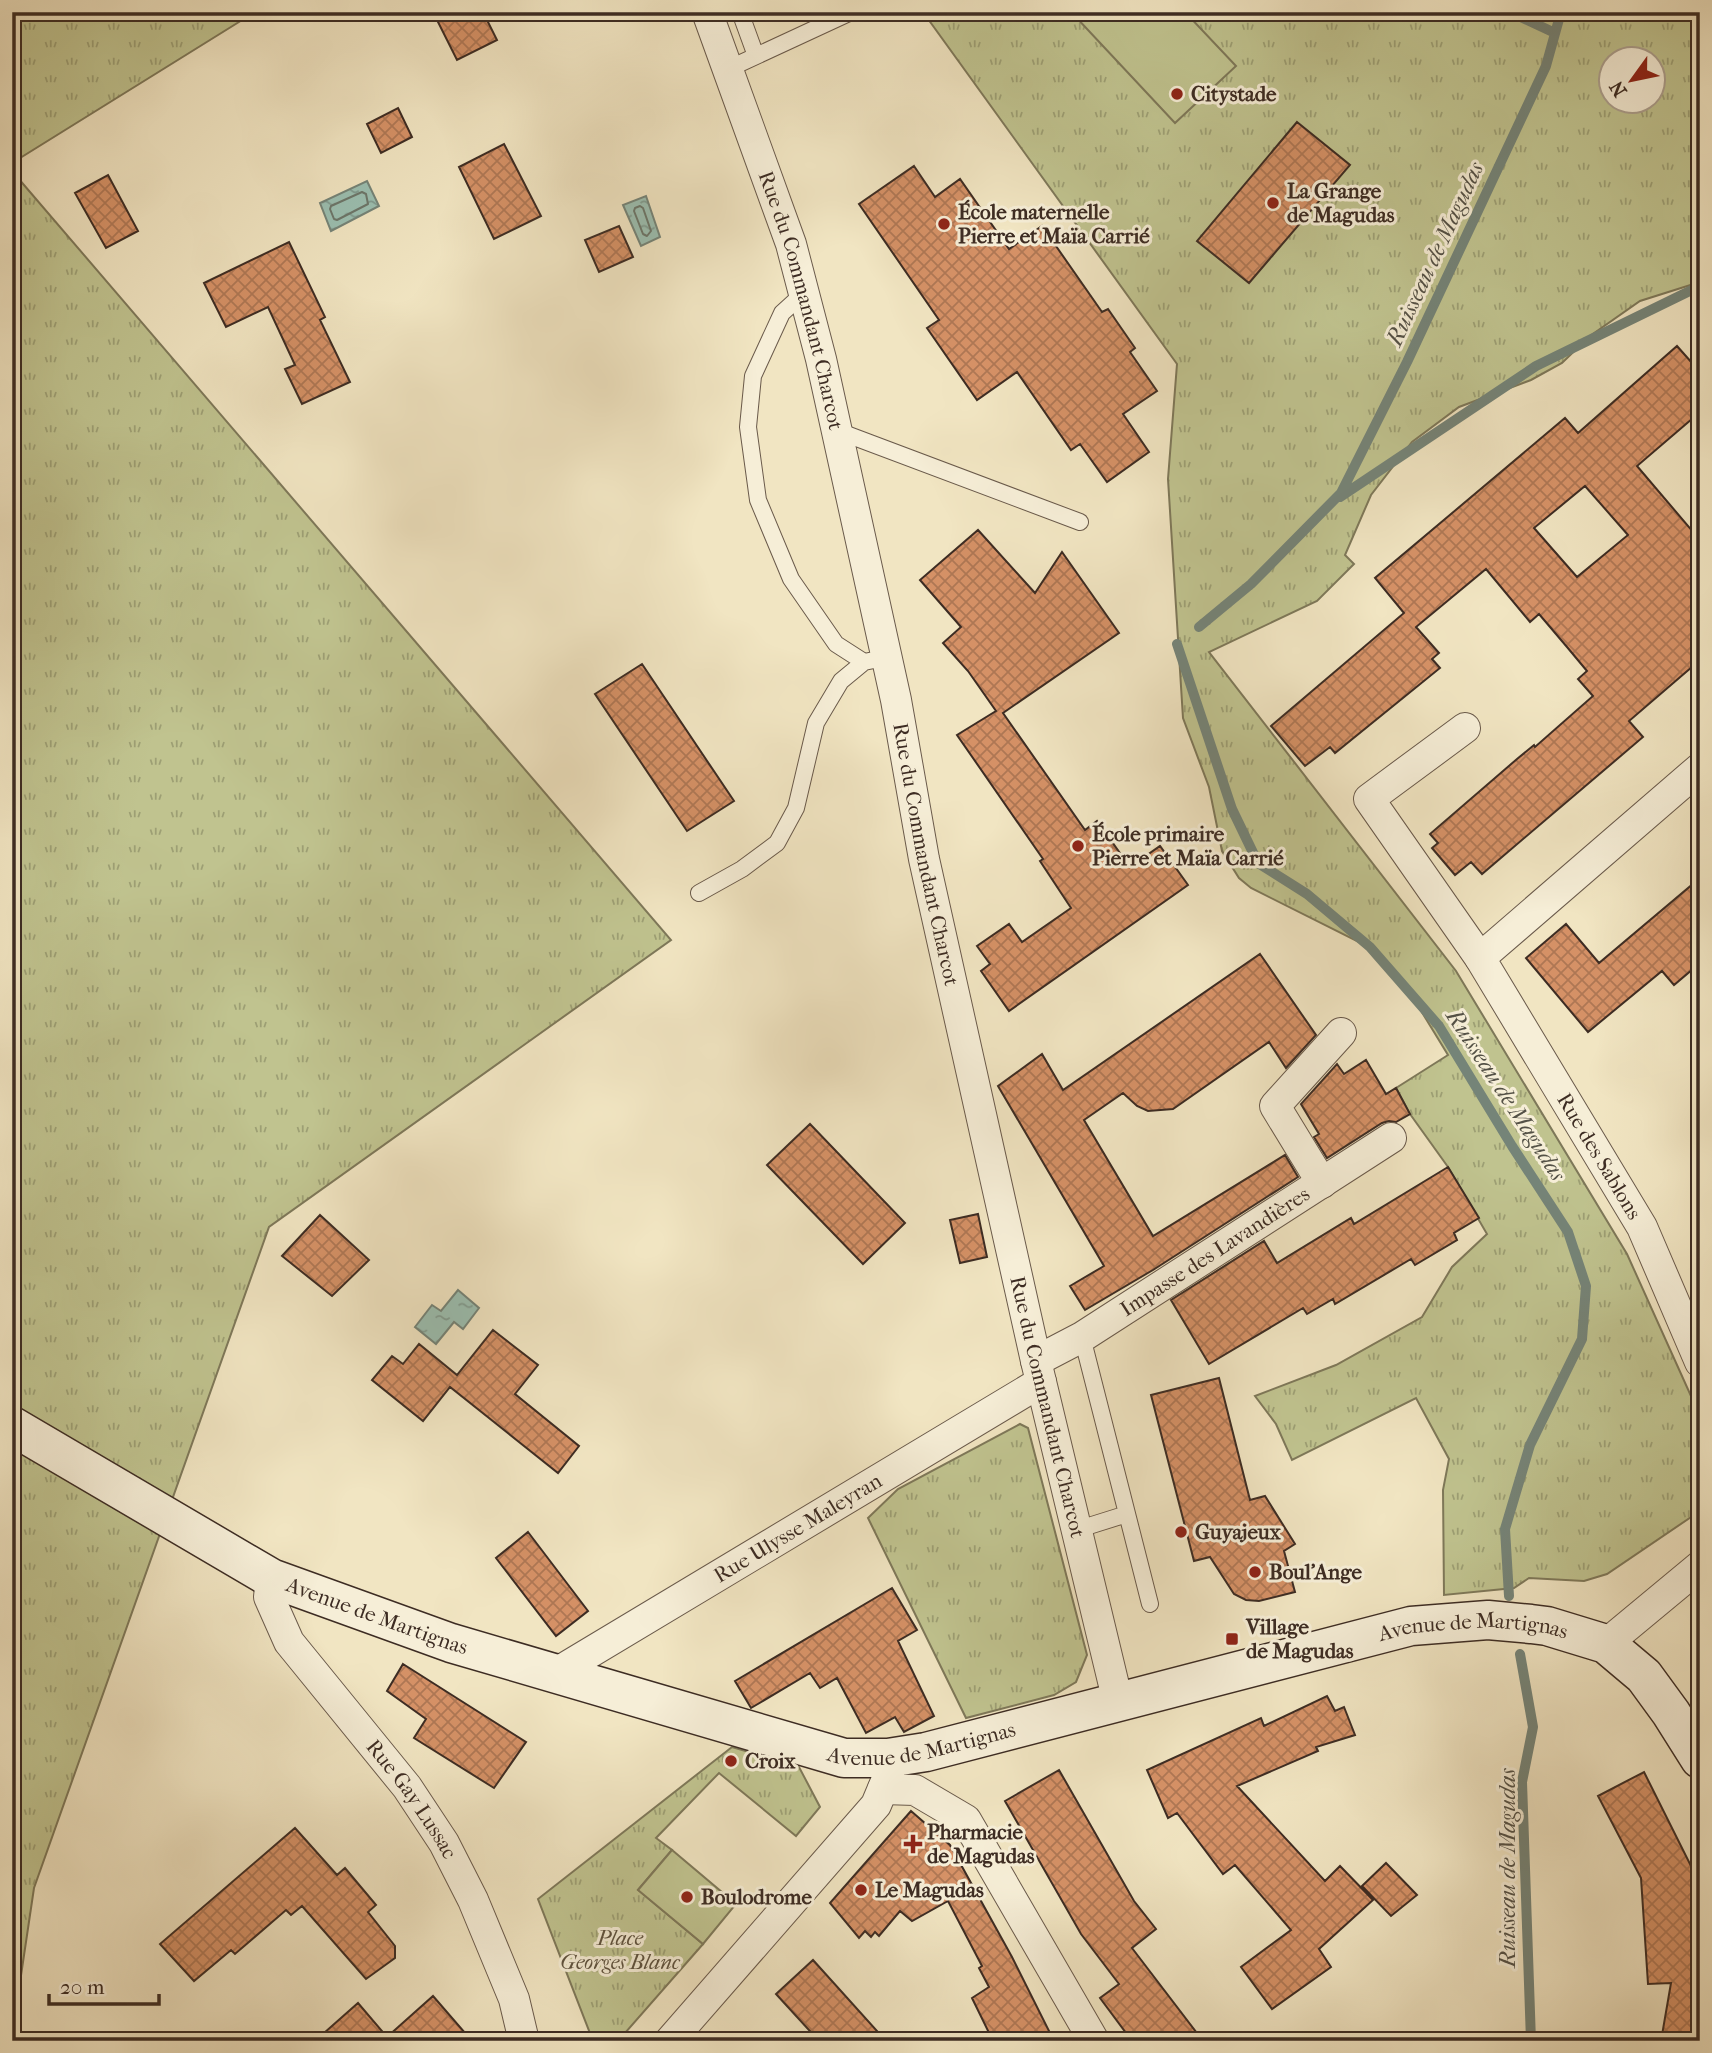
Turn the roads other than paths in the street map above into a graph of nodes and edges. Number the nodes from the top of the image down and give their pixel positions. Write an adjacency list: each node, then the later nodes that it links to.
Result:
1 (706, 12): 5 (street, Rue du Commandant Charcot)
2 (740, 12): 4 (lane)
3 (851, 12): 4 (lane)
4 (756, 56): 5 (lane)
5 (728, 69): 6 (street, Rue du Commandant Charcot)
6 (804, 293): 7 (street, Rue du Commandant Charcot); 9 (lane)
7 (838, 431): 8 (lane); 9 (street, Rue du Commandant Charcot)
8 (1080, 522)
9 (875, 659): 12 (lane); 19 (street, Rue du Commandant Charcot)
10 (1465, 728): 13 (street, Rue des Sablons)
11 (1700, 768): 13 (street)
12 (699, 893)
13 (1480, 958): 18 (street, Rue des Sablons)
14 (1341, 1033): 16 (street)
15 (1391, 1138): 16 (street, Impasse des Lavandières)
16 (1322, 1183): 17 (street, Impasse des Lavandières)
17 (1082, 1337): 19 (street, Impasse des Lavandières); 21 (lane)
18 (1700, 1362)
19 (1038, 1372): 22 (street, Rue du Commandant Charcot); 27 (street, Rue Ulysse Maleyran)
20 (12, 1426): 24 (street, Avenue de Martignas)
21 (1127, 1514): 22 (lane); 25 (lane)
22 (1076, 1530): 28 (street, Rue du Commandant Charcot)
23 (1700, 1566): 26 (street)
24 (271, 1578): 27 (street, Avenue de Martignas); 31 (street, Rue Gay Lussac)
25 (1150, 1604)
26 (1606, 1644): 28 (street, Avenue de Martignas); 29 (street, Avenue de Martignas)
27 (556, 1673): 30 (street, Avenue de Martignas)
28 (1118, 1702): 30 (street, Avenue de Martignas)
29 (1700, 1759)
30 (885, 1774): 32 (street); 33 (street)
31 (524, 2041)
32 (670, 2041)
33 (1094, 2041)

